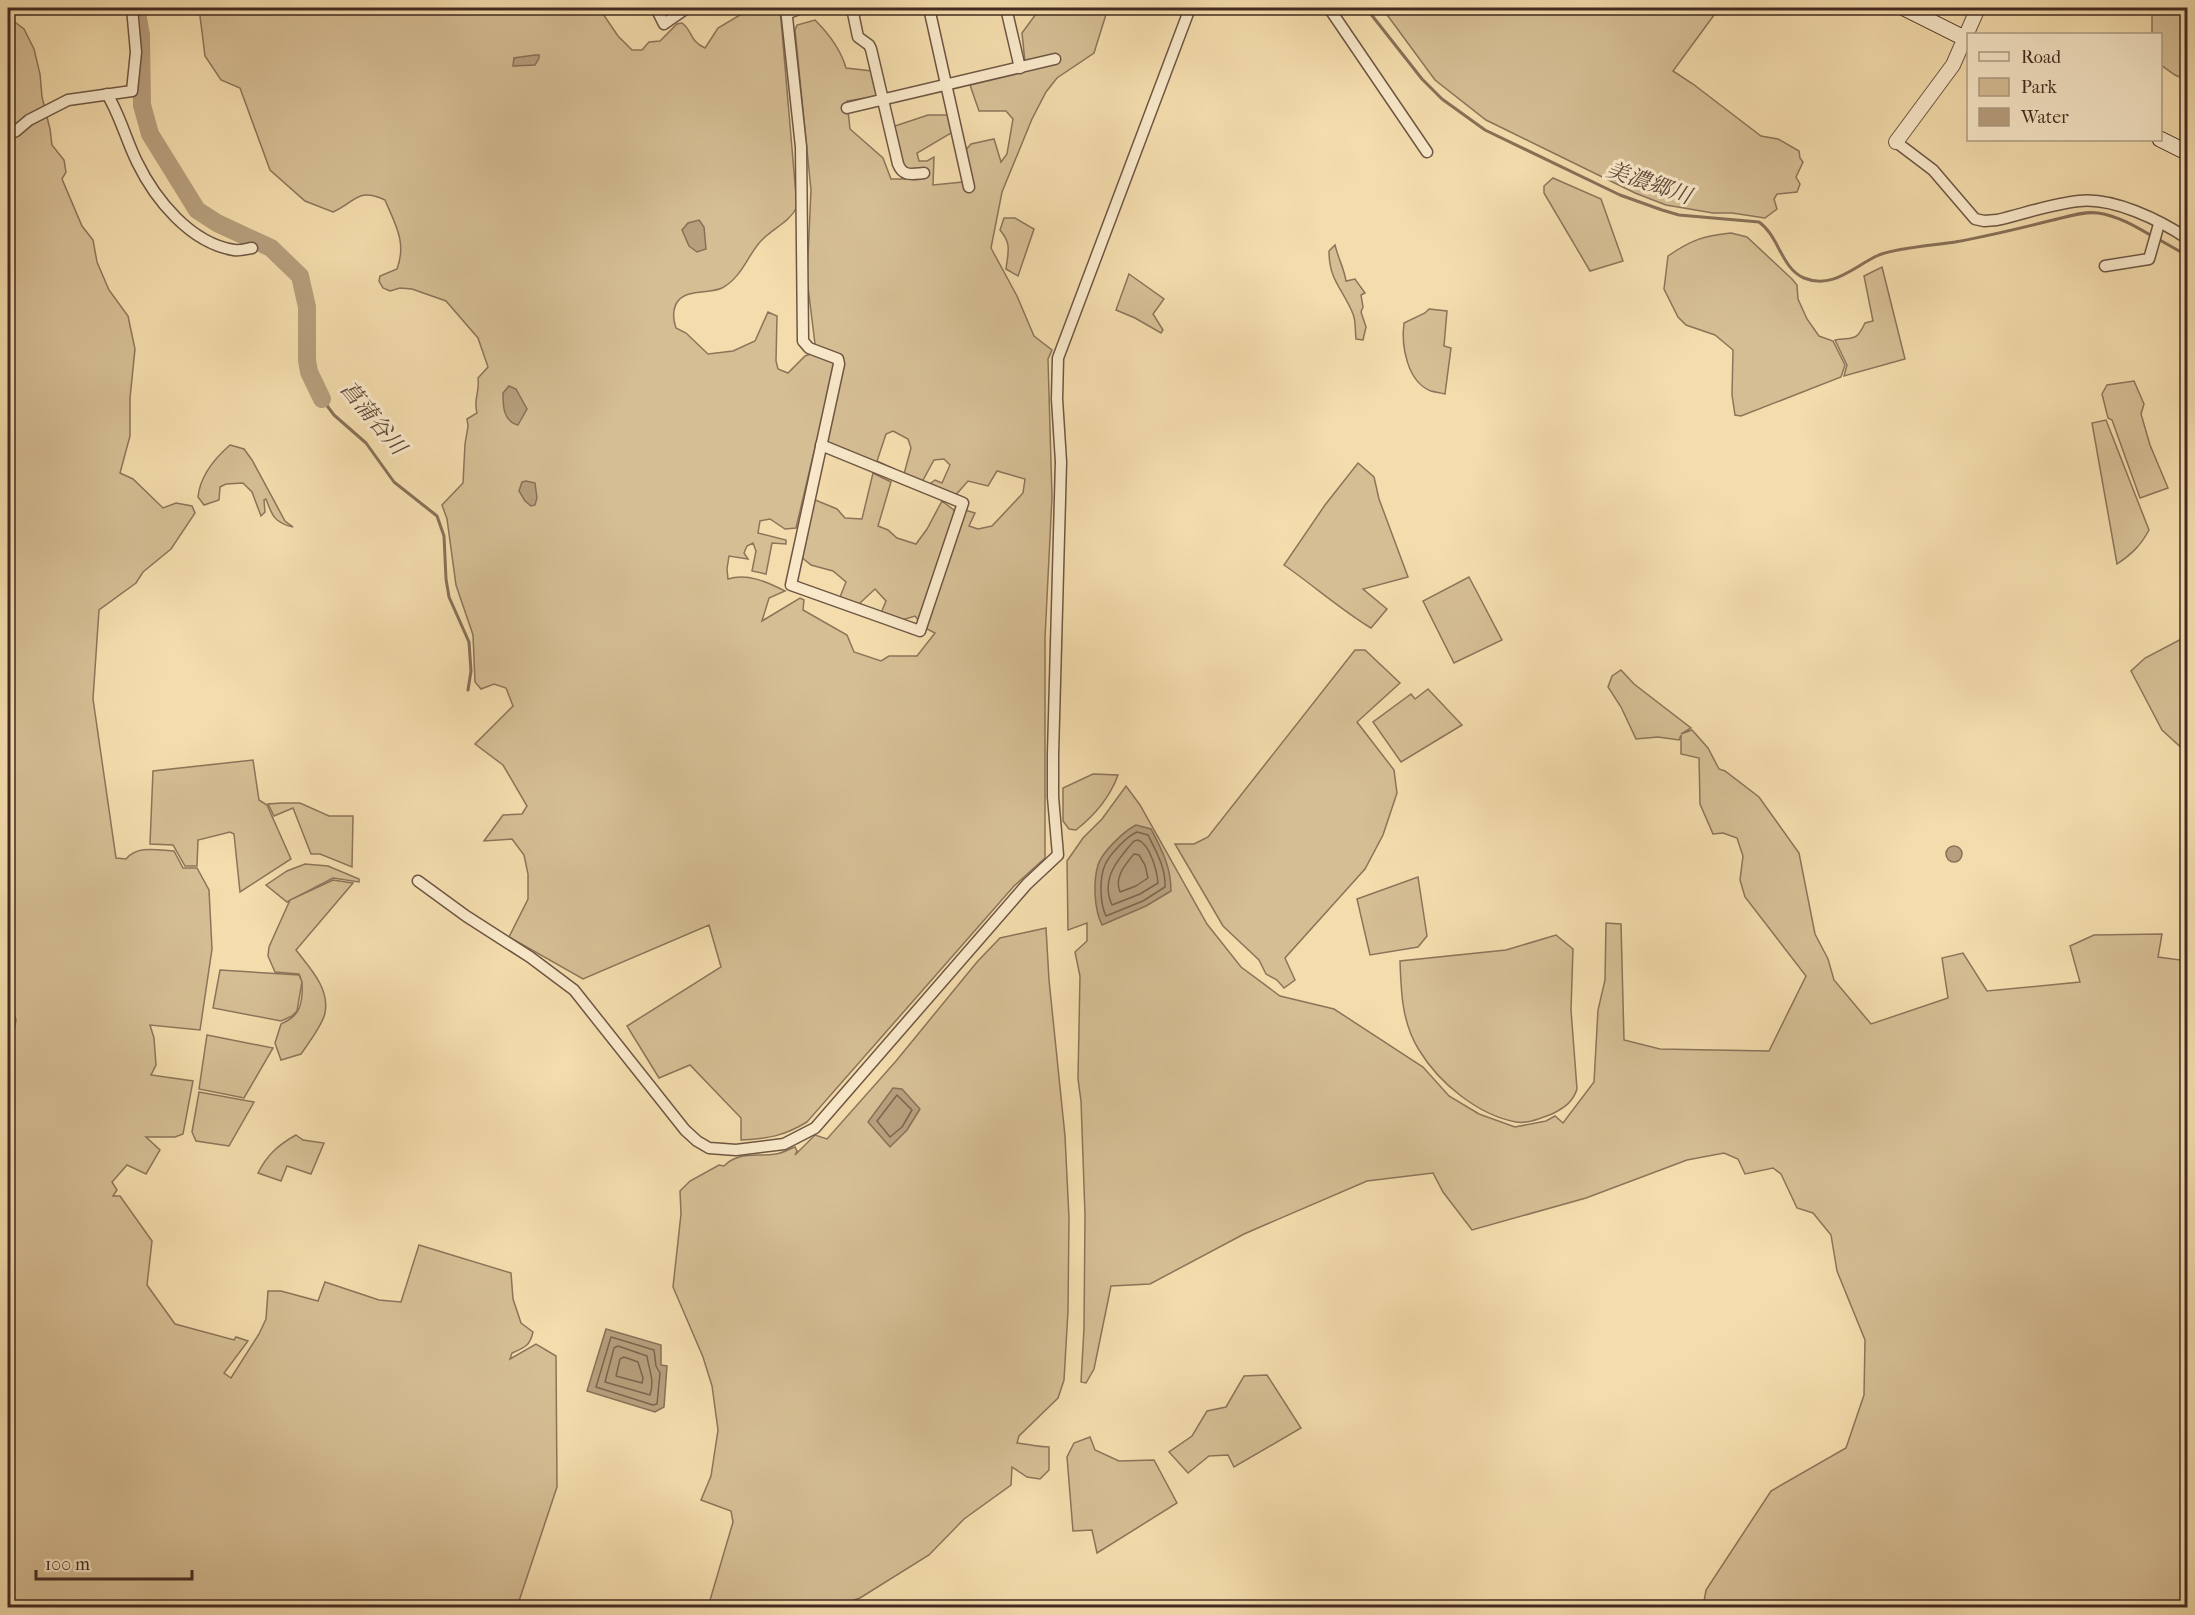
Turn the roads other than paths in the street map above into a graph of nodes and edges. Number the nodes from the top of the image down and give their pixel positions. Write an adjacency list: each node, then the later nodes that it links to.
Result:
1 (132, 8): 18 (street)
2 (656, 8): 3 (street)
3 (687, 8)
4 (801, 8): 12 (street)
5 (852, 8): 19 (street)
6 (928, 8): 17 (street)
7 (1006, 8): 16 (street)
8 (1190, 8): 33 (street)
9 (1329, 8): 24 (street)
10 (1904, 8): 14 (main road)
11 (1978, 8): 13 (street)
12 (786, 11): 32 (street)
13 (1968, 33)
14 (1966, 39): 23 (street)
15 (1055, 59): 16 (street)
16 (1020, 68): 17 (street)
17 (946, 85): 19 (street); 27 (street)
18 (107, 93): 21 (street); 30 (street)
19 (882, 101): 20 (street); 26 (street)
20 (848, 108)
21 (8, 135)
22 (2162, 140): 25 (main road)
23 (1896, 142): 28 (street)
24 (1427, 153)
25 (2187, 153)
26 (924, 173)
27 (969, 187)
28 (2158, 227): 29 (street); 31 (street)
29 (2187, 239)
30 (252, 248)
31 (2105, 266)
32 (821, 445): 32 (street)
33 (418, 881)

